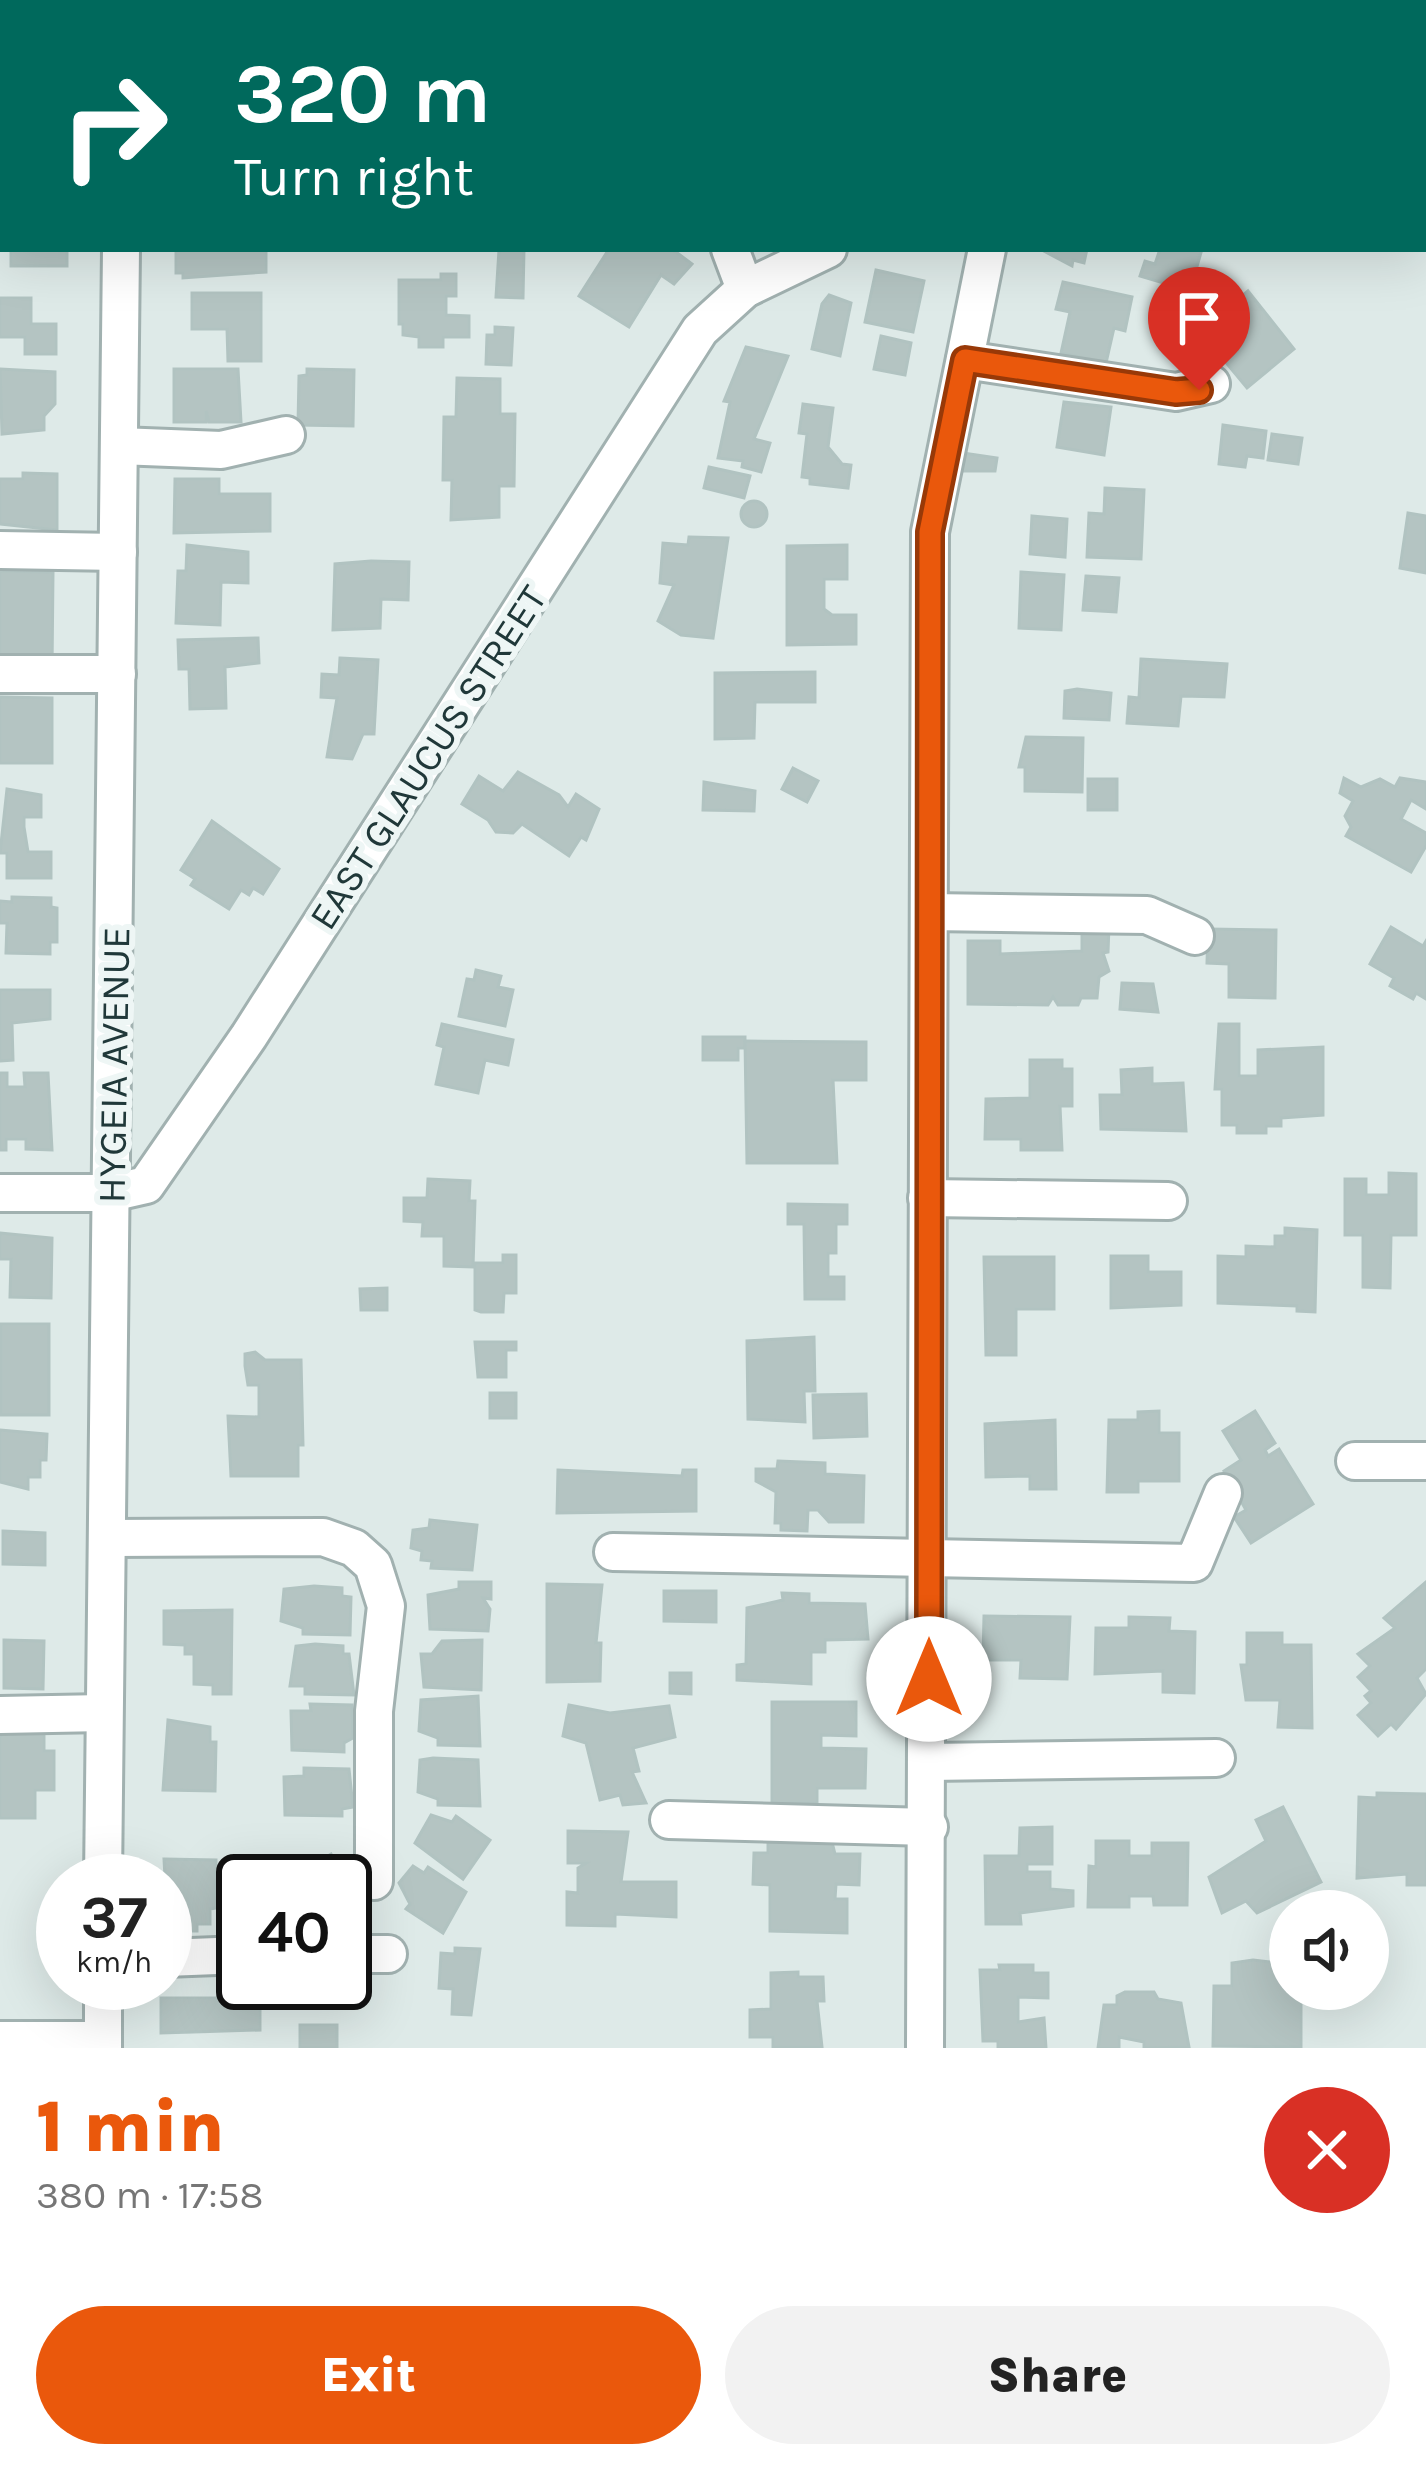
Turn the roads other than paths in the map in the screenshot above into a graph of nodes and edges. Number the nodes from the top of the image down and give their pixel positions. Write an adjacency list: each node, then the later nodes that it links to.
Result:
1 (121, 252): 9 (street, HYGEIA AVENUE)
2 (731, 252): 5 (street)
3 (822, 252): 5 (street, EAST GLAUCUS STREET)
4 (986, 252): 6 (street)
5 (745, 289): 16 (street, EAST GLAUCUS STREET)
6 (965, 360): 7 (street); 14 (street)
7 (1211, 384)
8 (286, 435): 9 (street)
9 (119, 446): 11 (street, HYGEIA AVENUE)
10 (0, 550): 11 (street)
11 (118, 552): 13 (street, HYGEIA AVENUE)
12 (0, 674): 13 (street)
13 (116, 674): 16 (street, HYGEIA AVENUE)
14 (928, 912): 15 (street); 18 (street)
15 (1195, 936)
16 (112, 1192): 17 (street); 23 (street, HYGEIA AVENUE)
17 (0, 1193)
18 (927, 1198): 19 (street); 25 (street)
19 (1168, 1201)
20 (1355, 1461): 21 (street)
21 (1426, 1461)
22 (1223, 1493): 25 (street)
23 (110, 1538): 26 (street, HYGEIA AVENUE); 33 (street)
24 (613, 1552): 25 (street)
25 (929, 1555): 29 (street)
26 (104, 1713): 27 (street); 32 (street, HYGEIA AVENUE)
27 (0, 1715)
28 (1216, 1758): 29 (street)
29 (929, 1762): 31 (street)
30 (670, 1820): 31 (street)
31 (929, 1827): 39 (street)
32 (103, 1854)
33 (374, 1881)
34 (372, 1954): 35 (street)
35 (388, 1954)
36 (103, 2010): 38 (street)
37 (0, 2040): 38 (street)
38 (104, 2044)
39 (925, 2048)

